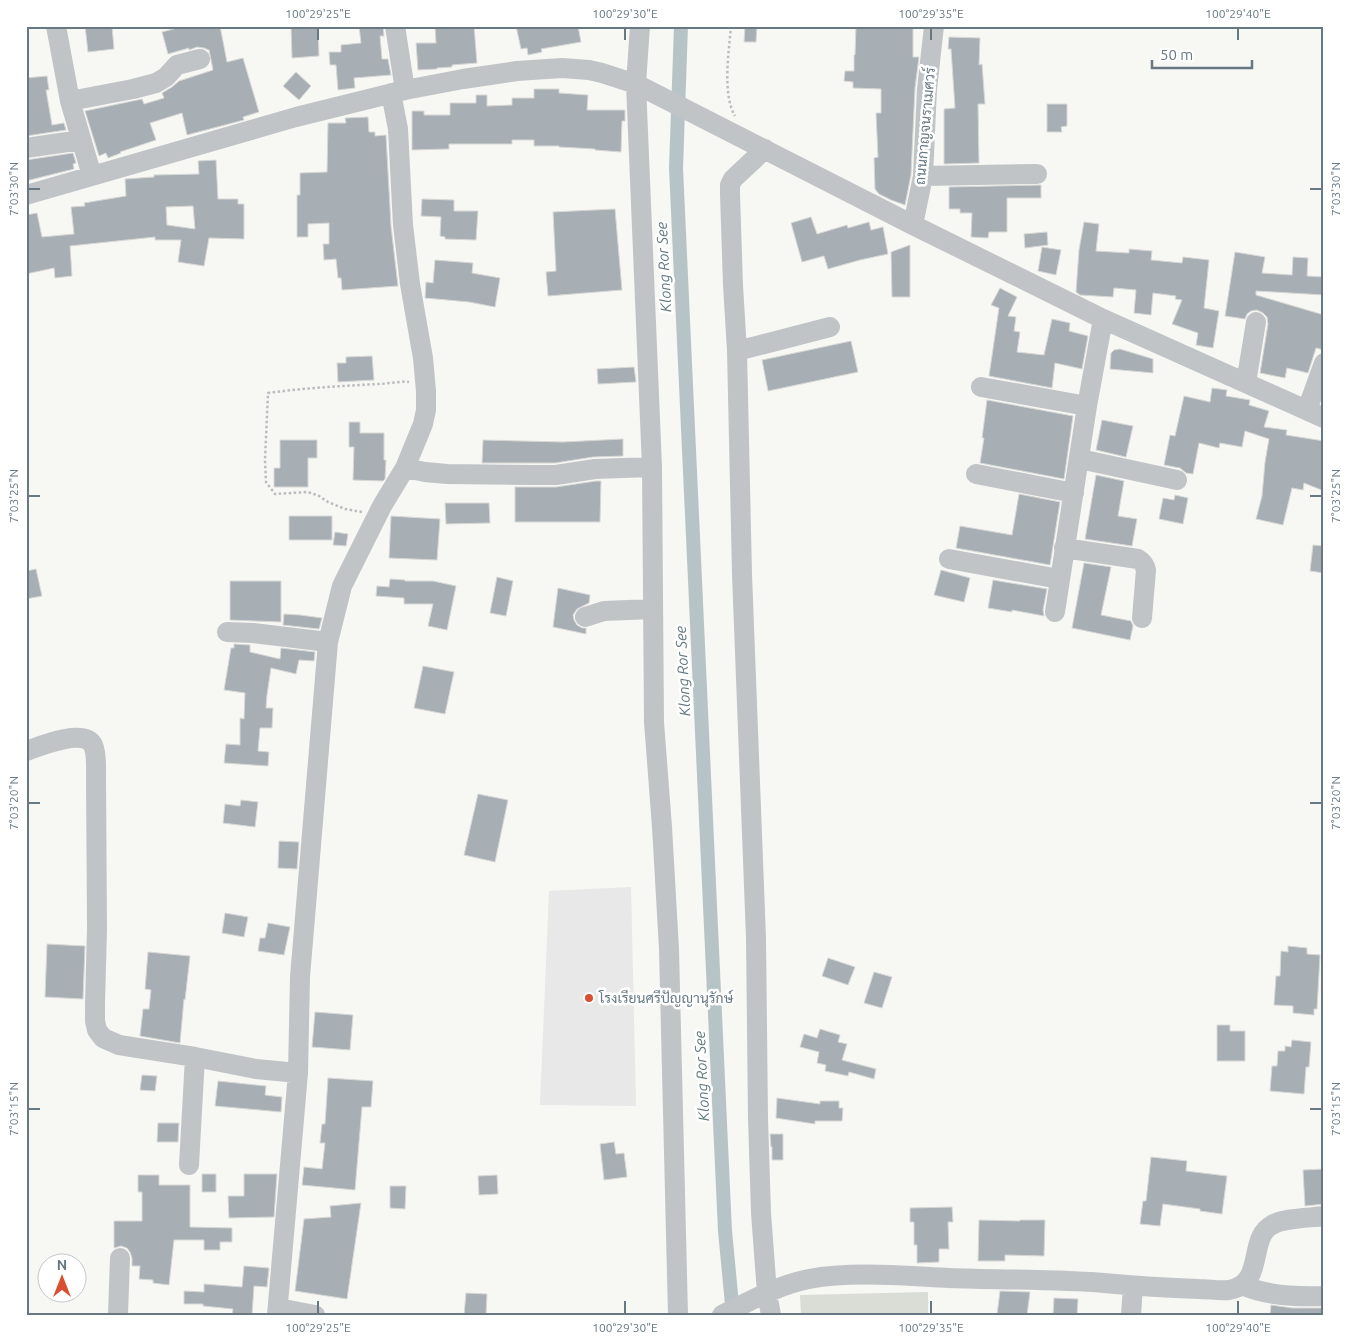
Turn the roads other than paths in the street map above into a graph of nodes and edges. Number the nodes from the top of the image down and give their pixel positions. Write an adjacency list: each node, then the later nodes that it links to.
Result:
1 (56, 26): 8 (street)
2 (395, 26): 7 (street)
3 (640, 26): 6 (street)
4 (934, 26): 14 (street, ถนนกาญจนราเมศวร์)
5 (200, 59): 8 (street)
6 (644, 88): 7 (street); 11 (street); 27 (street)
7 (398, 92): 13 (street); 28 (street)
8 (70, 101): 9 (street)
9 (82, 140): 10 (street); 13 (street)
10 (26, 148)
11 (765, 149): 16 (street); 20 (street)
12 (1037, 174): 14 (street)
13 (92, 176): 15 (street)
14 (923, 176): 16 (street, ถนนกาญจนราเมศวร์)
15 (26, 195)
16 (913, 225): 17 (street)
17 (1103, 318): 22 (street); 24 (street)
18 (1256, 322): 22 (street)
19 (830, 327): 20 (street)
20 (737, 351): 49 (street)
21 (1324, 364): 25 (street)
22 (1246, 384): 25 (street)
23 (981, 387): 24 (street)
24 (1087, 406): 26 (street)
25 (1315, 414)
26 (1080, 459): 30 (street); 31 (street)
27 (652, 466): 28 (street); 35 (street)
28 (405, 468): 40 (street)
29 (976, 474): 31 (street)
30 (1177, 480)
31 (1074, 493): 32 (street)
32 (1064, 548): 34 (street); 38 (street)
33 (949, 559): 34 (street)
34 (1059, 579): 36 (street)
35 (653, 609): 37 (street); 54 (street)
36 (1054, 612)
37 (585, 617)
38 (1142, 618)
39 (227, 632): 40 (street)
40 (328, 642): 43 (street)
41 (26, 750): 42 (street)
42 (195, 1057): 43 (street); 44 (street)
43 (298, 1073): 51 (street)
44 (189, 1165)
45 (1324, 1216): 47 (street)
46 (120, 1258): 52 (street)
47 (1242, 1285): 48 (street); 50 (street)
48 (1133, 1286): 49 (street); 57 (street)
49 (764, 1295): 55 (street); 56 (street)
50 (1324, 1296)
51 (278, 1311): 53 (street)
52 (118, 1315)
53 (315, 1315)
54 (678, 1315)
55 (722, 1315)
56 (771, 1315)
57 (1131, 1315)

